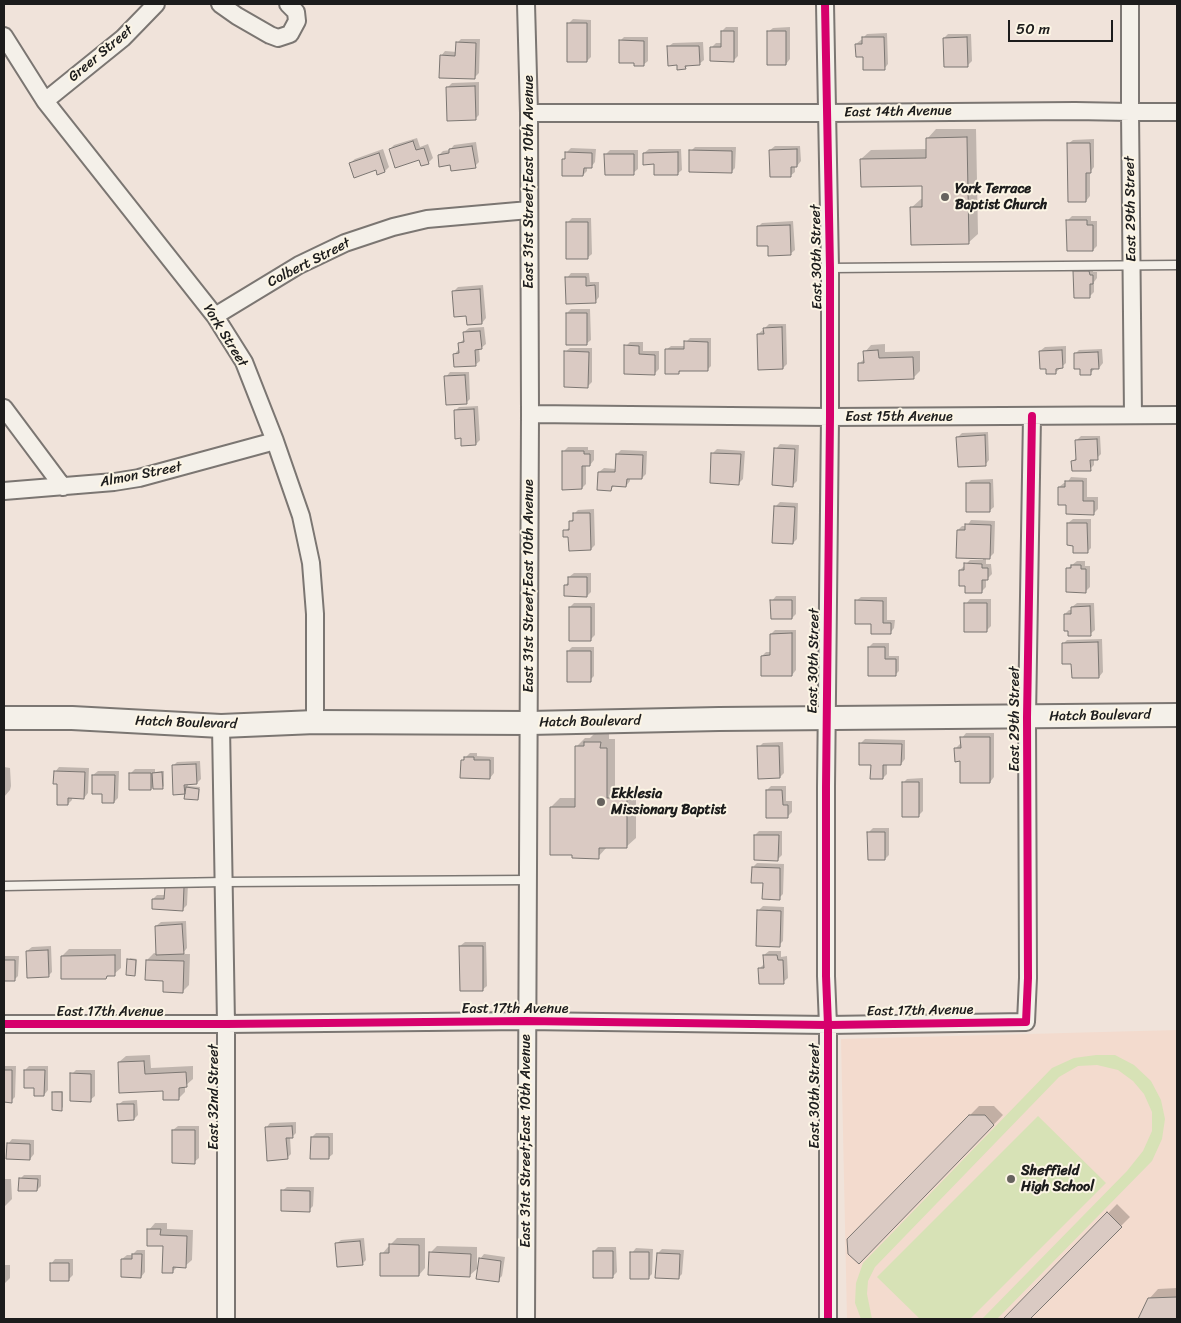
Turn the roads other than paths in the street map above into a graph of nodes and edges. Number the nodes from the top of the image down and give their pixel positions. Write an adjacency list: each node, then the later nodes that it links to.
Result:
1 (156, 4): 8 (street, Greer Street)
2 (220, 4): 3 (street)
3 (288, 4)
4 (526, 4): 11 (street, East 31st Street;East 10th Avenue)
5 (825, 4): 12 (street, East 30th Street)
6 (1130, 4): 9 (street, East 29th Street)
7 (4, 36): 8 (street, York Street)
8 (45, 101): 17 (street, York Street)
9 (1130, 112): 10 (street, East 14th Avenue); 12 (street, East 14th Avenue); 15 (street, East 29th Street)
10 (1177, 112)
11 (528, 113): 12 (street, East 14th Avenue); 13 (street, East 31st Street;East 10th Avenue)
12 (826, 113): 16 (street, East 30th Street)
13 (529, 210): 17 (street, Colbert Street); 19 (street, East 31st Street;East 10th Avenue)
14 (1177, 265): 15 (lane)
15 (1132, 266): 16 (lane); 20 (street, East 29th Street)
16 (830, 268): 23 (street, East 30th Street)
17 (215, 316): 24 (street, York Street)
18 (4, 408): 25 (street)
19 (530, 414): 23 (street, East 15th Avenue); 32 (street, East 31st Street;East 10th Avenue)
20 (1134, 415): 21 (street, East 15th Avenue); 22 (street, East 15th Avenue)
21 (1177, 415)
22 (1032, 416): 23 (street, East 15th Avenue); 28 (street, East 29th Street)
23 (830, 417): 30 (street, East 30th Street)
24 (276, 441): 25 (street, Almon Street); 31 (street, York Street)
25 (63, 487): 26 (street, Almon Street)
26 (4, 491)
27 (1177, 715): 28 (main road, Hatch Boulevard)
28 (1027, 717): 30 (main road, Hatch Boulevard); 38 (street, East 29th Street)
29 (4, 718): 33 (main road, Hatch Boulevard)
30 (826, 719): 32 (main road, Hatch Boulevard); 41 (street, East 30th Street)
31 (315, 722): 32 (main road, Hatch Boulevard); 33 (main road, Hatch Boulevard)
32 (529, 723): 34 (street, East 31st Street;East 10th Avenue)
33 (222, 726): 35 (street, East 32nd Street)
34 (528, 880): 35 (lane); 37 (street, East 31st Street;East 10th Avenue)
35 (224, 882): 36 (lane); 40 (street, East 32nd Street)
36 (4, 886)
37 (526, 1021): 40 (street, East 17th Avenue); 41 (street, East 17th Avenue); 43 (street, East 31st Street;East 10th Avenue)
38 (1026, 1022): 41 (street, East 17th Avenue)
39 (4, 1024): 40 (street, East 17th Avenue)
40 (226, 1024): 42 (street, East 32nd Street)
41 (828, 1025): 44 (street, East 30th Street)
42 (226, 1319)
43 (526, 1319)
44 (828, 1319)

